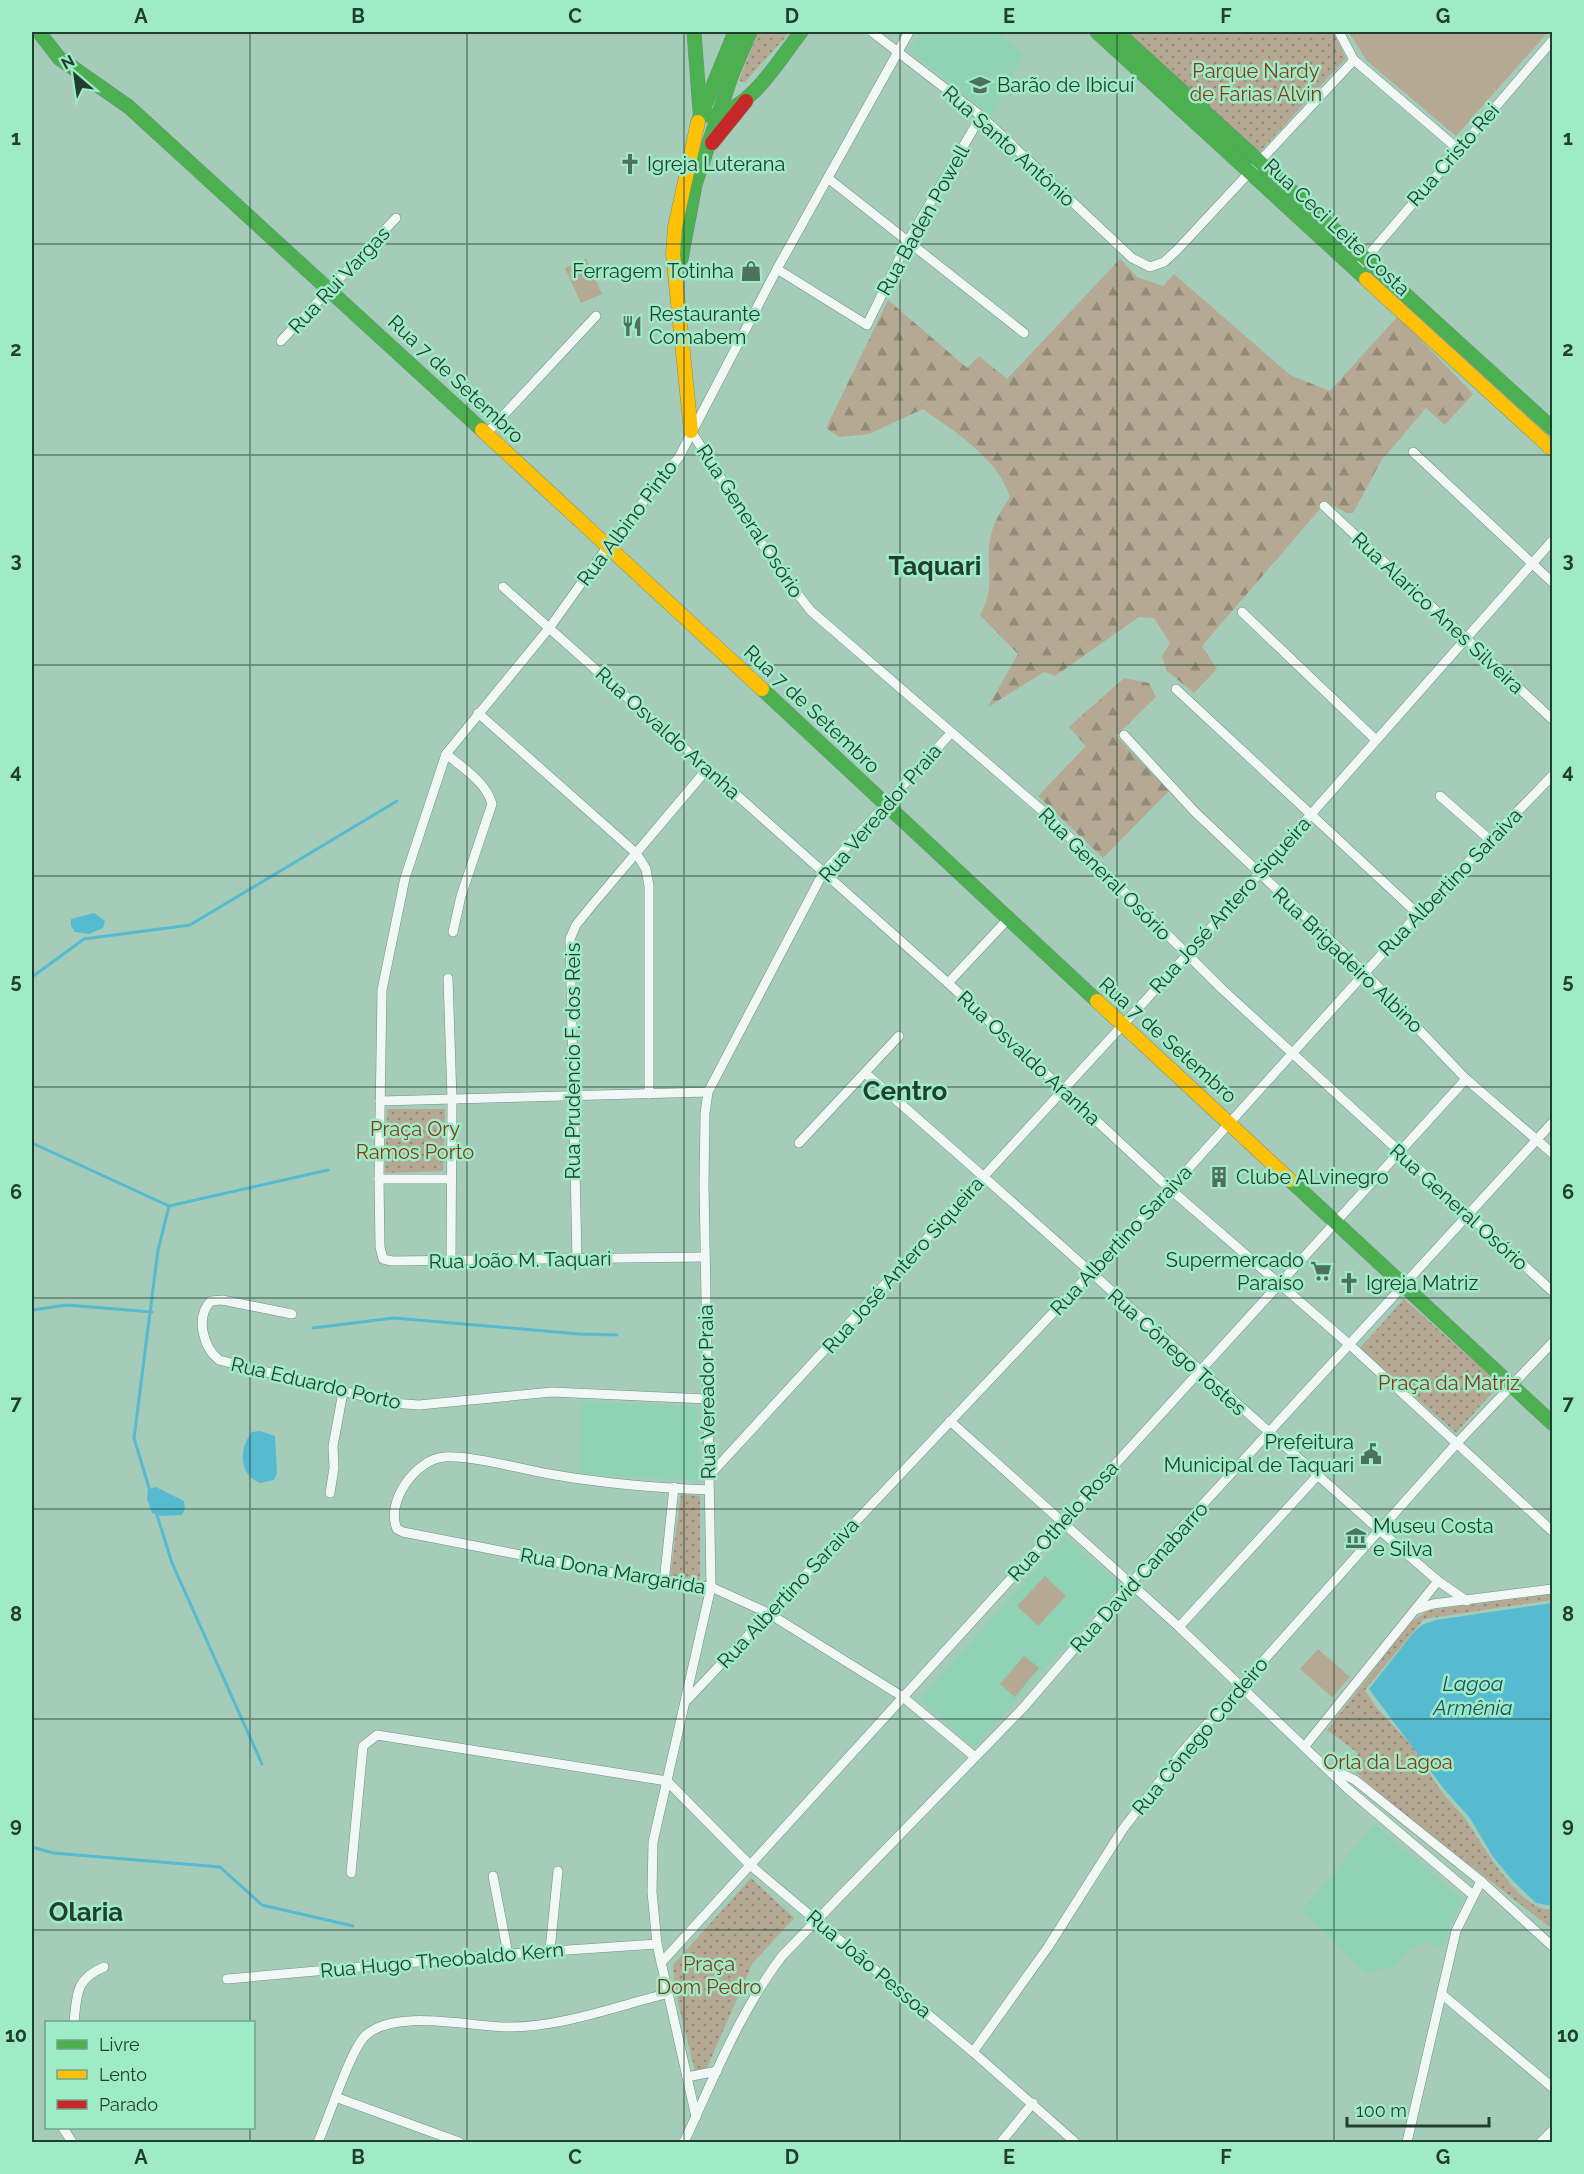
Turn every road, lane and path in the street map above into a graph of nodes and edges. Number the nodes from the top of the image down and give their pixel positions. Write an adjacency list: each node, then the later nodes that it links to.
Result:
1 (39, 32): 32 (street, Rua 7 de Setembro)
2 (694, 32): 13 (street)
3 (801, 32): 17 (street)
4 (872, 32): 11 (street, Rua Santo Antônio)
5 (909, 32): 11 (street, Rua Albino Pinto)
6 (1097, 32): 14 (street, Rua Ceci Leite Costa)
7 (1117, 32): 14 (street, Rua Ceci Leite Costa)
8 (1339, 32): 12 (street)
9 (742, 33): 15 (street); 16 (street)
10 (1552, 41): 23 (street, Rua Cristo Rei)
11 (897, 50): 20 (street, Rua Santo Antônio); 26 (street, Rua Albino Pinto)
12 (1354, 60): 23 (street); 24 (street)
13 (698, 69): 16 (street); 19 (street)
14 (1152, 72): 24 (street, Rua Ceci Leite Costa); 25 (street, Rua Ceci Leite Costa)
15 (731, 77): 17 (street); 18 (street)
16 (711, 86): 18 (street); 19 (street)
17 (749, 96): 18 (street); 21 (street); 22 (street)
18 (724, 97): 21 (street)
19 (700, 111): 21 (street); 22 (street)
20 (981, 116): 25 (street, Rua Santo Antônio); 28 (street, Rua Baden Powell)
21 (718, 117): 22 (street)
22 (699, 148): 39 (street)
23 (1458, 149): 29 (street, Rua Cristo Rei)
24 (1259, 162): 25 (street); 29 (street, Rua Ceci Leite Costa)
25 (1249, 173): 31 (street, Rua Ceci Leite Costa)
26 (829, 179): 28 (street); 30 (street, Rua Albino Pinto)
27 (396, 218): 32 (street, Rua Rui Vargas)
28 (908, 241): 30 (street, Rua Baden Powell); 34 (street)
29 (1365, 259): 31 (street, Rua Cristo Rei); 36 (street, Rua Ceci Leite Costa)
30 (777, 269): 39 (street, Rua Albino Pinto)
31 (1355, 271): 37 (street, Rua Ceci Leite Costa)
32 (331, 289): 35 (street, Rua Rui Vargas); 40 (street, Rua 7 de Setembro)
33 (596, 316): 40 (street)
34 (1024, 333)
35 (281, 341)
36 (1539, 416): 37 (street); 38 (street, Rua Ceci Leite Costa)
37 (1528, 427): 41 (street, Rua Ceci Leite Costa)
38 (1552, 428)
39 (691, 431): 45 (street, Rua Albino Pinto); 55 (street, Rua General Osório)
40 (486, 434): 45 (street, Rua 7 de Setembro)
41 (1552, 449)
42 (1413, 452): 46 (street)
43 (1324, 506): 51 (street, Rua Alarico Anes Silveira)
44 (1552, 541): 46 (street, Rua José Antero Siqueira)
45 (608, 546): 50 (street, Rua Albino Pinto); 62 (street, Rua 7 de Setembro)
46 (1532, 565): 47 (street); 51 (street, Rua José Antero Siqueira)
47 (1552, 582)
48 (503, 587): 50 (street, Rua Osvaldo Aranha)
49 (1242, 612): 57 (street)
50 (550, 627): 53 (street, Rua Albino Pinto); 59 (street, Rua Osvaldo Aranha)
51 (1466, 640): 54 (street, Rua Alarico Anes Silveira); 57 (street, Rua José Antero Siqueira)
52 (1176, 688): 63 (street)
53 (478, 713): 58 (street, Rua Albino Pinto); 65 (street)
54 (1552, 719)
55 (951, 733): 62 (street, Rua Vereador Praia); 71 (street, Rua General Osório)
56 (1124, 735): 67 (street, Rua Brigadeiro Albino)
57 (1376, 740): 63 (street, Rua José Antero Siqueira)
58 (446, 754): 70 (street); 85 (street, Rua Albino Pinto)
59 (708, 768): 65 (street, Rua Prudencio F. dos Reis); 66 (street, Rua Osvaldo Aranha)
60 (1552, 776): 64 (street, Rua Albertino Saraiva)
61 (1440, 796): 64 (street)
62 (886, 804): 66 (street, Rua Vereador Praia); 69 (street, Rua 7 de Setembro)
63 (1310, 815): 67 (street, Rua José Antero Siqueira); 68 (street)
64 (1489, 839): 68 (street, Rua Albertino Saraiva)
65 (636, 854): 82 (street); 83 (street, Rua Prudencio F. dos Reis)
66 (823, 873): 74 (street, Rua Osvaldo Aranha); 81 (street, Rua Vereador Praia)
67 (1259, 874): 71 (street, Rua José Antero Siqueira); 72 (street, Rua Brigadeiro Albino)
68 (1418, 914): 72 (street, Rua Albertino Saraiva)
69 (1008, 919): 74 (street); 75 (street, Rua 7 de Setembro)
70 (453, 932)
71 (1187, 955): 75 (street, Rua José Antero Siqueira); 77 (street, Rua General Osório)
72 (1365, 973): 77 (street, Rua Albertino Saraiva); 79 (street, Rua Brigadeiro Albino)
73 (448, 978): 84 (street)
74 (948, 983): 80 (street, Rua Osvaldo Aranha)
75 (1122, 1025): 80 (street, Rua José Antero Siqueira); 86 (street, Rua 7 de Setembro)
76 (899, 1036): 78 (street)
77 (1293, 1054): 86 (street, Rua Albertino Saraiva); 90 (street, Rua General Osório)
78 (865, 1073): 89 (street); 92 (street, Rua Cônego Tostes)
79 (1466, 1079): 88 (street, Rua Brigadeiro Albino); 90 (street, Rua Othelo Rosa)
80 (1063, 1090): 92 (street, Rua José Antero Siqueira); 95 (street, Rua Osvaldo Aranha)
81 (708, 1092): 82 (street); 99 (street, Rua Vereador Praia)
82 (649, 1094): 83 (street)
83 (572, 1096): 84 (street); 100 (street, Rua Prudencio F. dos Reis)
84 (452, 1099): 85 (street); 94 (street)
85 (380, 1101): 93 (street, Rua Albino Pinto)
86 (1231, 1123): 95 (street, Rua Albertino Saraiva); 98 (street, Rua 7 de Setembro)
87 (1552, 1123): 88 (street, Rua David Canabarro)
88 (1538, 1139): 91 (street, Rua Brigadeiro Albino); 97 (street, Rua David Canabarro)
89 (800, 1143)
90 (1399, 1152): 97 (street, Rua General Osório); 98 (street, Rua Othelo Rosa)
91 (1552, 1153)
92 (985, 1176): 102 (street, Rua Cônego Tostes); 118 (street, Rua José Antero Siqueira)
93 (379, 1179): 94 (street); 96 (street, Rua Albino Pinto)
94 (450, 1179): 101 (street)
95 (1170, 1189): 102 (street, Rua Albertino Saraiva); 103 (street, Rua Osvaldo Aranha)
96 (380, 1212): 101 (street, Rua João M. Taquari)
97 (1468, 1215): 104 (street, Rua David Canabarro); 105 (street, Rua General Osório)
98 (1335, 1221): 103 (street, Rua Othelo Rosa); 104 (street, Rua 7 de Setembro)
99 (705, 1257): 100 (street, Rua João M. Taquari); 112 (street, Rua Vereador Praia)
100 (577, 1259): 101 (street, Rua João M. Taquari)
101 (451, 1260)
102 (1090, 1274): 109 (street, Rua Cônego Tostes); 113 (street, Rua Albertino Saraiva)
103 (1278, 1284): 108 (street, Rua Osvaldo Aranha); 109 (street, Rua Othelo Rosa)
104 (1404, 1286): 108 (street, Rua David Canabarro); 110 (street, Rua 7 de Setembro)
105 (1552, 1291)
106 (292, 1314): 111 (street, Rua Eduardo Porto)
107 (1552, 1343): 110 (street, Rua Cônego Cordeiro)
108 (1350, 1346): 115 (street, Rua David Canabarro); 116 (street, Rua Osvaldo Aranha)
109 (1199, 1372): 115 (street, Rua Cônego Tostes); 122 (street, Rua Othelo Rosa)
110 (1512, 1386): 114 (street, Rua 7 de Setembro); 116 (street, Rua Cônego Cordeiro)
111 (343, 1392): 112 (street, Rua Eduardo Porto); 121 (street)
112 (707, 1399): 118 (street, Rua Vereador Praia)
113 (950, 1421): 122 (street); 132 (street, Rua Albertino Saraiva)
114 (1552, 1423)
115 (1269, 1434): 117 (street, Rua Cônego Tostes); 127 (street, Rua David Canabarro)
116 (1457, 1443): 123 (street, Rua Cônego Cordeiro); 124 (street, Rua Osvaldo Aranha)
117 (1318, 1475): 123 (street, Rua Cônego Tostes); 133 (street)
118 (708, 1477): 120 (street, Rua Vereador Praia)
119 (674, 1487): 120 (street); 126 (street); 126 (street, Rua Dona Margarida)
120 (709, 1490): 128 (street, Rua Vereador Praia)
121 (330, 1493)
122 (1061, 1523): 127 (street); 135 (street, Rua Othelo Rosa)
123 (1380, 1531): 125 (street, Rua Cônego Tostes); 134 (street, Rua Cônego Cordeiro)
124 (1552, 1531)
125 (1438, 1581): 130 (street, Rua Cônego Tostes); 131 (street)
126 (664, 1583): 128 (street, Rua Dona Margarida)
127 (1129, 1585): 133 (street); 138 (street, Rua David Canabarro)
128 (711, 1587): 132 (street, Rua Dona Margarida); 136 (street, Rua Vereador Praia)
129 (1552, 1589): 130 (street)
130 (1467, 1601): 131 (street)
131 (1415, 1610): 137 (street)
132 (768, 1613): 135 (street, Rua Dona Margarida); 136 (street, Rua Albertino Saraiva)
133 (1179, 1627): 134 (street)
134 (1241, 1686): 137 (street); 160 (street, Rua Cônego Cordeiro)
135 (903, 1697): 138 (street, Rua Dona Margarida); 143 (street, Rua Othelo Rosa)
136 (686, 1700): 140 (street, Rua Vereador Praia)
137 (1305, 1746): 139 (street)
138 (975, 1757): 149 (street, Rua David Canabarro)
139 (1327, 1766): 141 (street); 142 (street)
140 (667, 1781): 143 (street, Rua João Pessoa); 145 (street); 150 (street, Rua Vereador Praia)
141 (1402, 1818): 142 (street); 147 (street)
142 (1394, 1828): 148 (street)
143 (750, 1865): 149 (street, Rua João Pessoa); 154 (street, Rua Othelo Rosa)
144 (558, 1871): 152 (street)
145 (351, 1873)
146 (493, 1876): 153 (street)
147 (1481, 1881): 148 (street); 151 (street)
148 (1473, 1895): 158 (street)
149 (818, 1920): 160 (street, Rua João Pessoa); 161 (street, Rua David Canabarro)
150 (657, 1944): 152 (street, Rua Hugo Theobaldo Kern); 154 (street, Rua Vereador Praia)
151 (1552, 1946)
152 (550, 1950): 153 (street, Rua Hugo Theobaldo Kern)
153 (508, 1954): 156 (street, Rua Hugo Theobaldo Kern)
154 (661, 1963): 157 (street, Rua Vereador Praia)
155 (104, 1967): 159 (street)
156 (227, 1979)
157 (669, 1993): 162 (street, Rua Vereador Praia); 164 (street)
158 (1444, 1996): 163 (street); 175 (street)
159 (74, 2021)
160 (973, 2052): 165 (street, Rua João Pessoa)
161 (717, 2071): 162 (street); 166 (street, Rua David Canabarro)
162 (687, 2077): 166 (street, Rua Vereador Praia)
163 (1552, 2087)
164 (338, 2098): 170 (street); 171 (street)
165 (1033, 2103): 173 (street); 174 (street, Rua João Pessoa)
166 (696, 2117): 172 (street, Rua David Canabarro)
167 (64, 2129): 169 (street)
168 (1552, 2131): 176 (street)
169 (72, 2142)
170 (318, 2142)
171 (459, 2142)
172 (684, 2142)
173 (1001, 2142)
174 (1075, 2142)
175 (1407, 2142)
176 (1541, 2142)

